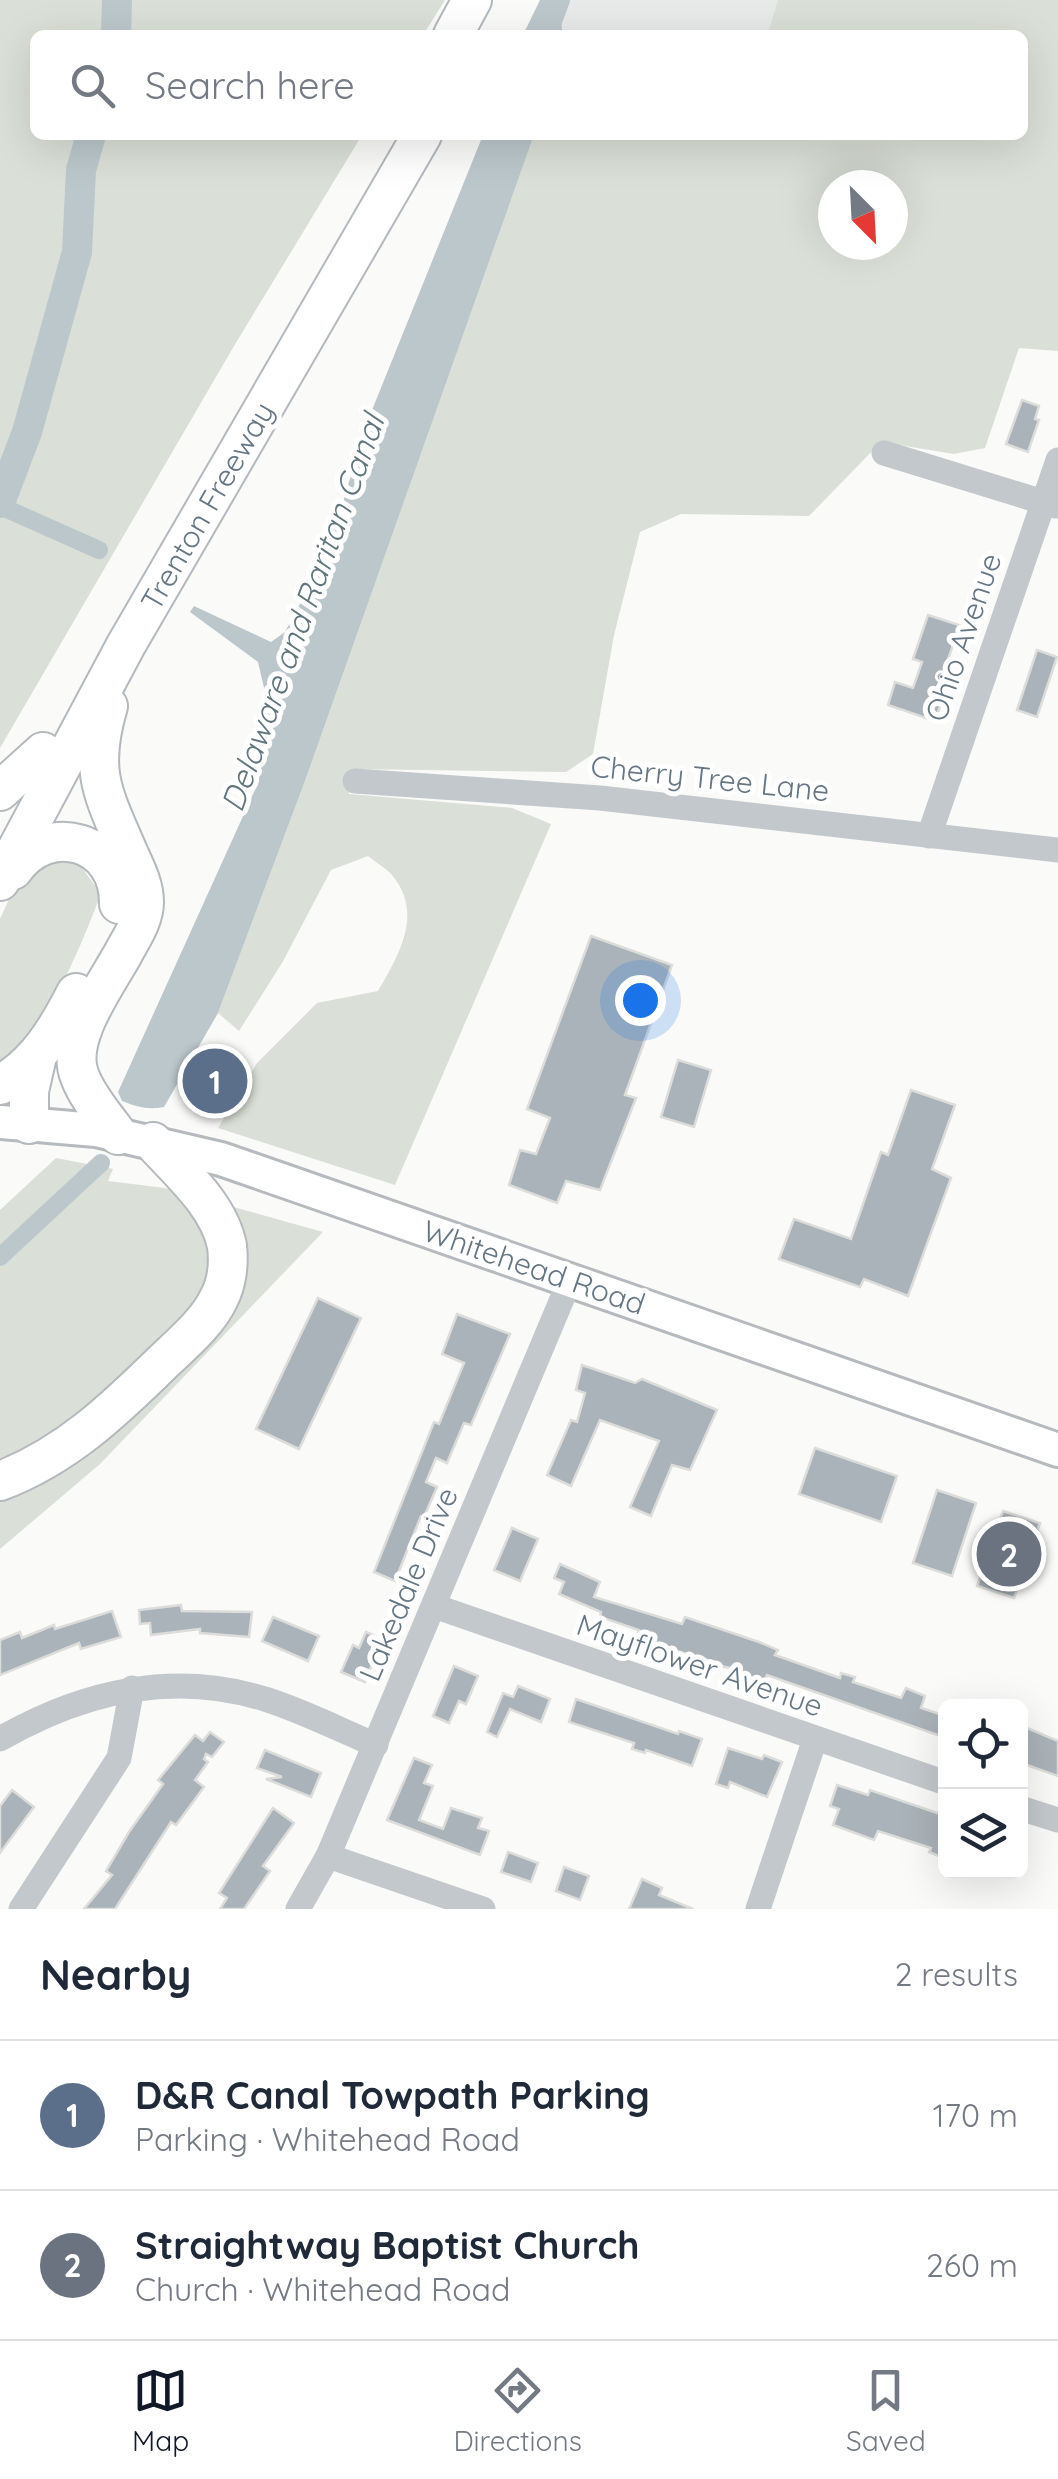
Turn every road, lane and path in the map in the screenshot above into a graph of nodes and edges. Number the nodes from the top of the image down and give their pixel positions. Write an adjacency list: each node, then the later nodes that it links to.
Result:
1 (472, 0): 3 (highway)
2 (498, 0): 4 (highway)
3 (456, 30)
4 (483, 30)
5 (393, 140): 11 (highway, Trenton Freeway)
6 (419, 140): 10 (highway, Trenton Freeway)
7 (884, 453): 9 (street)
8 (1058, 460): 9 (street, Ohio Avenue)
9 (1051, 504): 15 (street, Ohio Avenue)
10 (126, 645): 17 (highway, Trenton Freeway); 21 (highway)
11 (43, 752): 13 (highway); 14 (highway, Trenton Freeway)
12 (355, 781): 15 (street, Cherry Tree Lane)
13 (0, 791)
14 (0, 826)
15 (929, 836): 16 (street, Cherry Tree Lane)
16 (1058, 850)
17 (0, 885): 18 (highway)
18 (37, 1056): 19 (highway); 20 (highway)
19 (0, 1085)
20 (15, 1123): 21 (main road, Whitehead Road)
21 (121, 1131): 22 (main road, Whitehead Road); 24 (highway)
22 (570, 1280): 23 (main road, Whitehead Road); 25 (street, Lakedale Drive)
23 (1058, 1450)
24 (0, 1481)
25 (434, 1606): 28 (street, Mayflower Avenue); 29 (street, Lakedale Drive)
26 (132, 1688): 27 (street); 29 (street); 34 (street)
27 (0, 1738)
28 (816, 1740): 30 (street, Mayflower Avenue); 37 (street)
29 (376, 1745): 33 (street, Lakedale Drive)
30 (938, 1780)
31 (1028, 1811): 32 (street)
32 (1058, 1820)
33 (328, 1856): 35 (street, Lakedale Drive); 36 (street)
34 (21, 1909)
35 (298, 1909)
36 (483, 1909)
37 (758, 1909)

